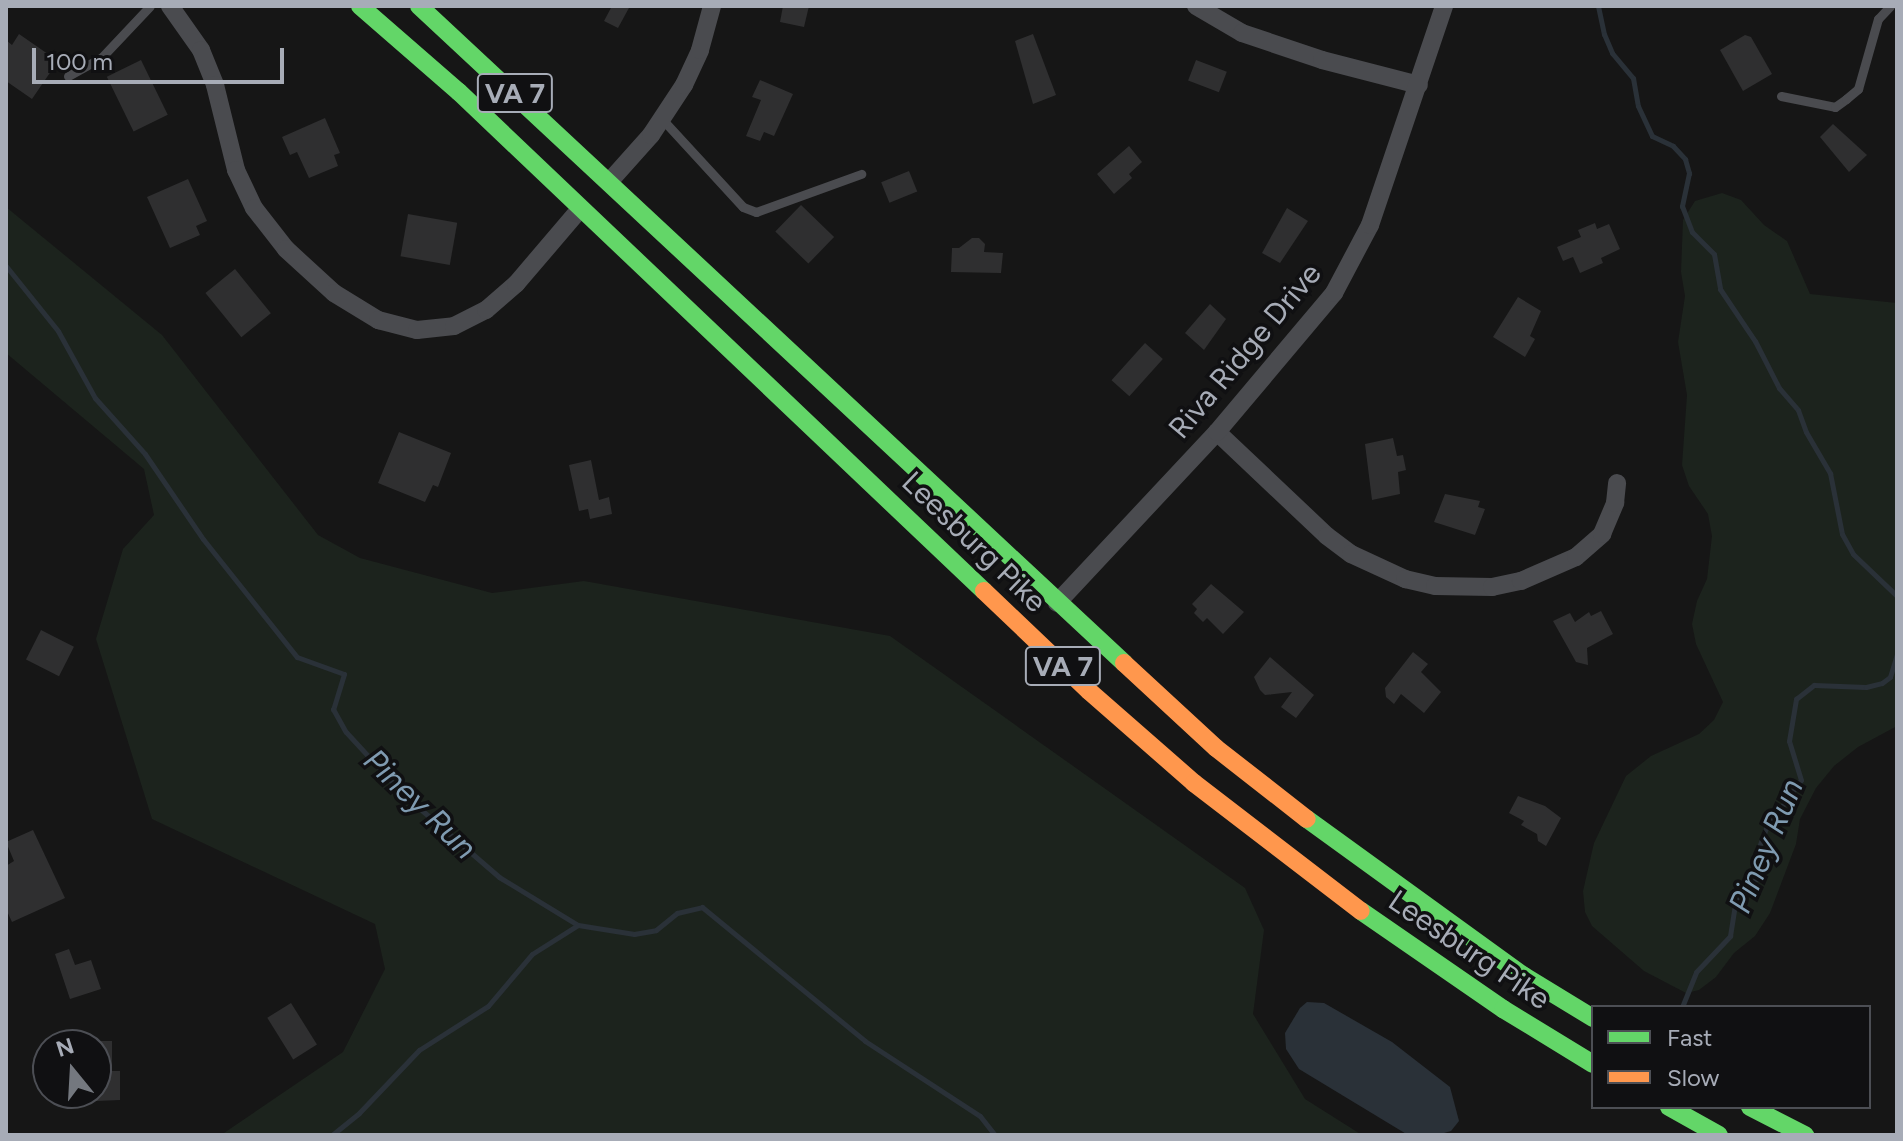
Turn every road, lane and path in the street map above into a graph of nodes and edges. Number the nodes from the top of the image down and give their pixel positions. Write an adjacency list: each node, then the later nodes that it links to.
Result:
1 (150, 6): 10 (lane)
2 (170, 6): 16 (street)
3 (360, 6): 9 (highway, Leesburg Pike / VA 7)
4 (419, 6): 15 (highway, Leesburg Pike / VA 7)
5 (712, 6): 13 (street)
6 (1196, 6): 11 (street)
7 (1444, 6): 11 (street, Riva Ridge Drive)
8 (1890, 6): 12 (lane)
9 (415, 51): 15 (highway); 16 (highway, Leesburg Pike / VA 7)
10 (68, 76)
11 (1419, 85): 17 (street, Riva Ridge Drive)
12 (1781, 96)
13 (663, 120): 14 (lane); 15 (street)
14 (861, 174)
15 (609, 182): 19 (highway, Leesburg Pike / VA 7)
16 (580, 209): 21 (highway, Leesburg Pike / VA 7)
17 (1217, 432): 18 (street); 19 (street, Riva Ridge Drive)
18 (1617, 483)
19 (1057, 603): 20 (highway, Leesburg Pike / VA 7)
20 (1591, 1017)
21 (1591, 1063)
22 (1673, 1109): 24 (highway)
23 (1754, 1109): 25 (highway)
24 (1719, 1135)
25 (1805, 1135)

